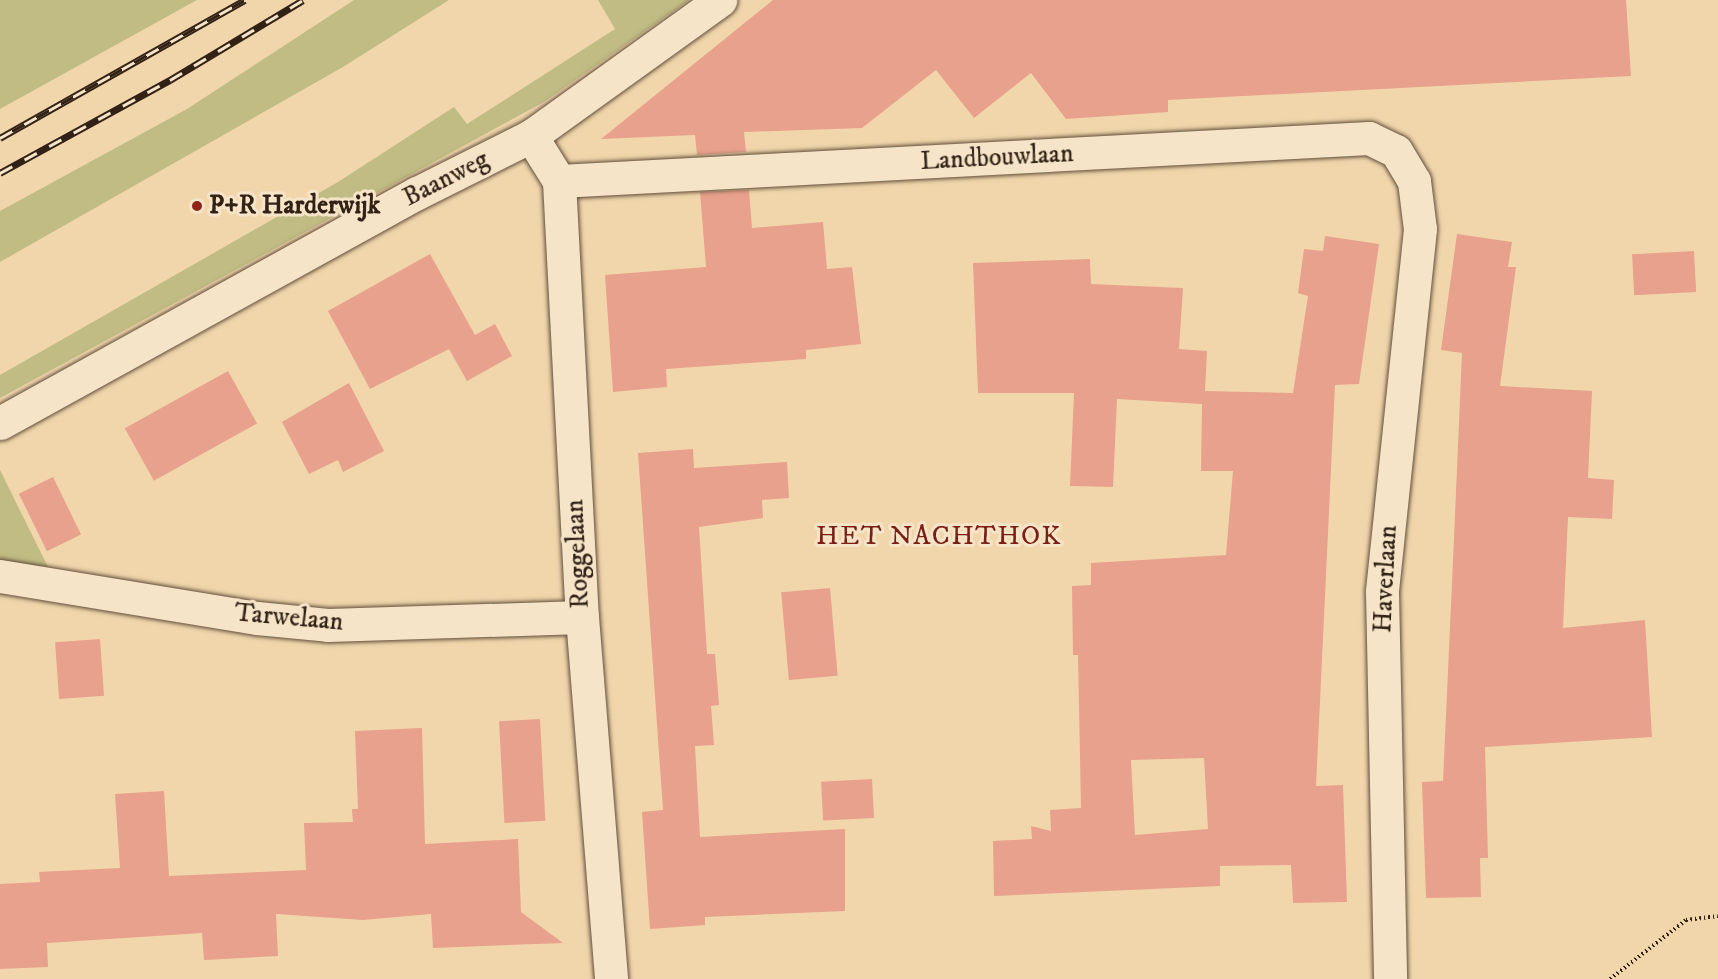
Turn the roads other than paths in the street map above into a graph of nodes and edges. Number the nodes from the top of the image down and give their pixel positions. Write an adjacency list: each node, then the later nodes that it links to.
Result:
1 (720, 0): 2 (street, Baanweg)
2 (531, 136): 3 (street, Roggelaan); 5 (street, Baanweg)
3 (559, 181): 4 (street, Landbouwlaan); 7 (street, Roggelaan)
4 (1414, 181): 9 (street, Haverlaan)
5 (0, 423)
6 (0, 576): 7 (street, Tarwelaan)
7 (582, 617): 8 (street, Roggelaan)
8 (611, 979)
9 (1390, 979)

